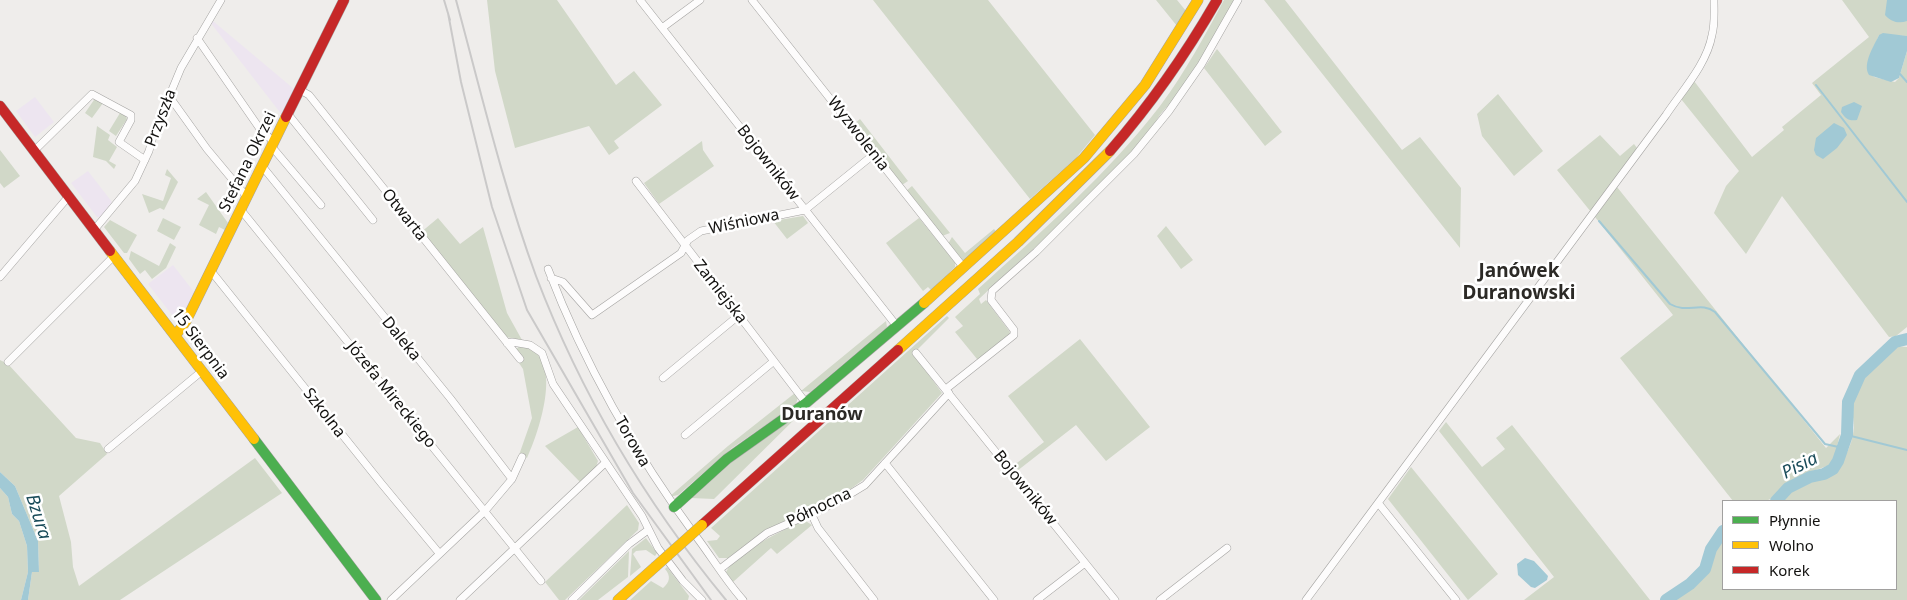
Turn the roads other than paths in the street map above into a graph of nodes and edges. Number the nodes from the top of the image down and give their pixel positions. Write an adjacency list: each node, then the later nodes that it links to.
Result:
1 (221, 0): 11 (street, Przyszła)
2 (344, 0): 12 (street, Stefana Okrzei)
3 (640, 0): 10 (street, Bojowników)
4 (700, 0): 10 (street)
5 (752, 0): 18 (street, Wyzwolenia)
6 (1198, 0): 31 (street)
7 (1217, 0): 71 (street, bridge)
8 (1238, 0): 46 (street, Północna)
9 (1714, 0): 54 (street)
10 (662, 28): 26 (street, Bojowników)
11 (197, 38): 13 (street, Przyszła); 16 (street)
12 (300, 90): 15 (street, Stefana Okrzei); 39 (street, Otwarta)
13 (168, 96): 19 (street, Przyszła); 23 (street)
14 (0, 106): 17 (street, 15 Sierpnia)
15 (288, 114): 16 (street, Stefana Okrzei); 27 (street)
16 (273, 144): 20 (street, Stefana Okrzei); 24 (street)
17 (34, 151): 19 (street); 22 (street, 15 Sierpnia)
18 (873, 154): 26 (street, Wiśniowa); 31 (street, Wyzwolenia)
19 (145, 160): 28 (street, Przyszła)
20 (262, 166): 23 (street, Stefana Okrzei); 53 (street, Daleka)
21 (636, 181): 29 (street, Zamiejska)
22 (69, 196): 28 (street, 15 Sierpnia); 34 (street)
23 (247, 197): 25 (street, Stefana Okrzei)
24 (320, 205)
25 (241, 210): 33 (street, Stefana Okrzei); 56 (street, Józefa Mireckiego)
26 (805, 210): 29 (street, Wiśniowa); 37 (street, Bojowników)
27 (373, 220)
28 (94, 230): 30 (street, 15 Sierpnia)
29 (684, 246): 35 (street, Wiśniowa); 36 (street, Zamiejska)
30 (114, 256): 38 (street, 15 Sierpnia); 43 (street)
31 (964, 268): 37 (street)
32 (548, 270): 35 (street, Torowa)
33 (211, 271): 38 (street, Stefana Okrzei); 61 (street, Szkolna)
34 (0, 277)
35 (551, 278): 55 (street, Torowa)
36 (738, 316): 42 (street, Zamiejska); 45 (street)
37 (896, 326): 47 (street)
38 (175, 336): 44 (street, 15 Sierpnia)
39 (507, 343): 41 (street, Otwarta); 51 (street)
40 (916, 353): 46 (street, Bojowników)
41 (520, 359)
42 (774, 361): 47 (street, Zamiejska); 48 (street)
43 (8, 362)
44 (202, 371): 49 (street); 67 (street, 15 Sierpnia)
45 (662, 378)
46 (948, 391): 52 (street, Północna); 62 (street, Bojowników)
47 (806, 403): 55 (street)
48 (684, 435)
49 (108, 449)
50 (522, 457): 53 (street)
51 (605, 464): 58 (street); 59 (street)
52 (885, 464): 57 (street, Północna); 74 (street)
53 (512, 479): 56 (street)
54 (1379, 504): 65 (street); 78 (street)
55 (674, 507): 63 (street, Torowa)
56 (485, 511): 59 (street, Józefa Mireckiego); 61 (street)
57 (811, 513): 63 (street, Północna); 73 (street)
58 (648, 530): 66 (street); 70 (street)
59 (515, 548): 64 (street, Józefa Mireckiego); 69 (street)
60 (1227, 548): 77 (street)
61 (439, 553): 68 (street)
62 (1085, 563): 75 (street); 76 (street, Bojowników)
63 (720, 569): 72 (street, Torowa)
64 (540, 581)
65 (1307, 598)
66 (697, 599)
67 (376, 600)
68 (390, 600)
69 (460, 600)
70 (572, 600)
71 (618, 600)
72 (743, 600)
73 (874, 600)
74 (994, 600)
75 (1037, 600)
76 (1115, 600)
77 (1160, 600)
78 (1456, 600)

